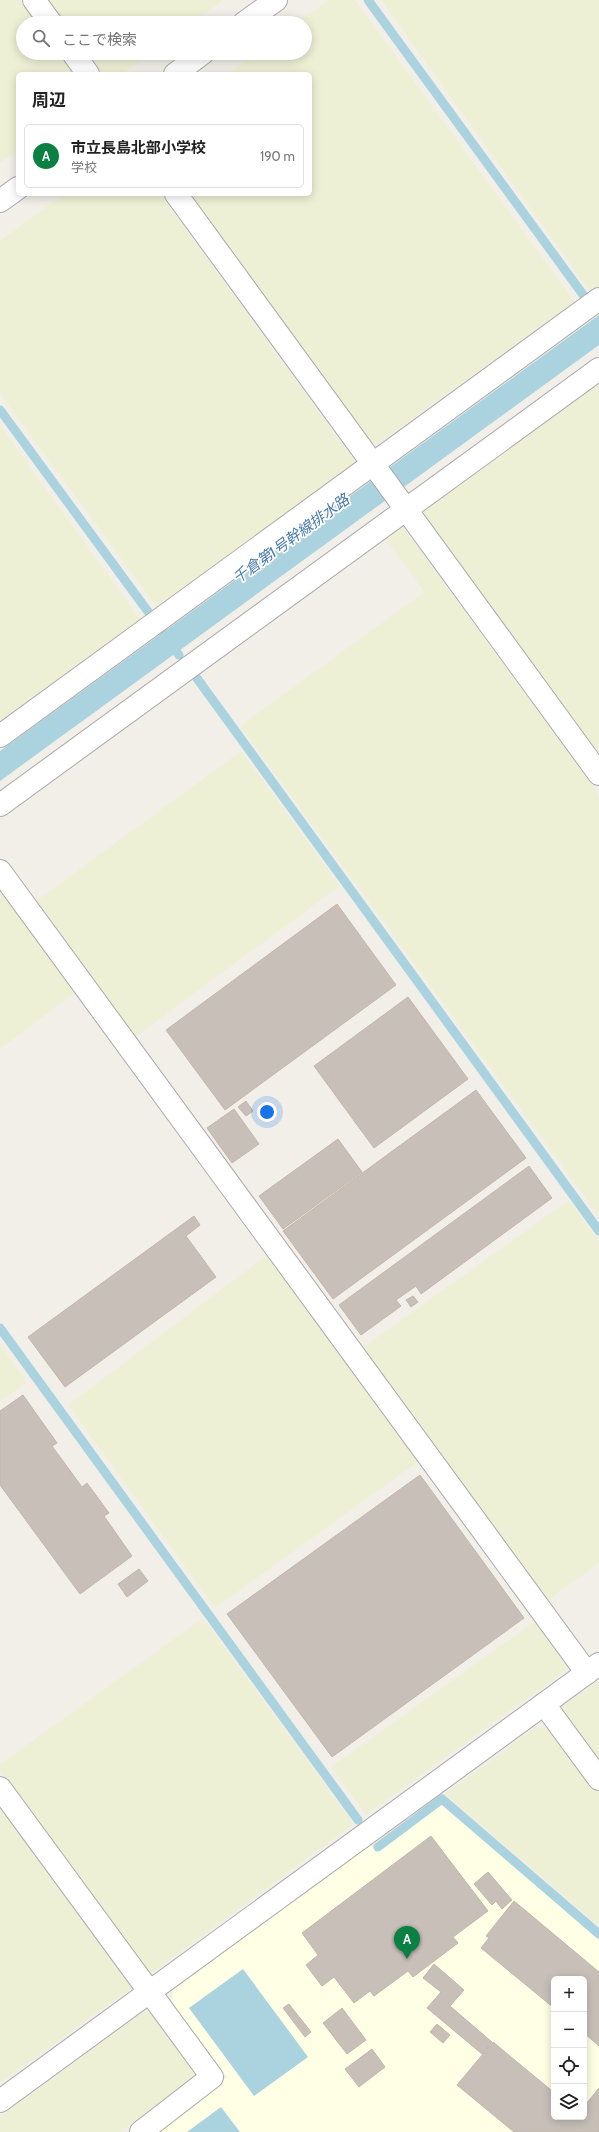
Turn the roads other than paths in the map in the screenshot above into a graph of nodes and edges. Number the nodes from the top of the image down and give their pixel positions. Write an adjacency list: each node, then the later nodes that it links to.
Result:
1 (34, 0): 3 (street)
2 (276, 0): 4 (street)
3 (46, 16)
4 (254, 16)
5 (78, 60): 7 (street)
6 (194, 60): 8 (street)
7 (87, 72)
8 (178, 72)
9 (16, 189): 11 (street)
10 (177, 196): 14 (street)
11 (0, 201)
12 (599, 299): 14 (street)
13 (599, 369): 15 (street)
14 (374, 466): 15 (street); 16 (street)
15 (404, 506): 17 (street); 18 (street)
16 (0, 736)
17 (599, 774)
18 (0, 804)
19 (0, 871): 20 (street)
20 (593, 1668): 21 (street)
21 (544, 1704): 22 (street); 24 (street)
22 (599, 1778)
23 (0, 1788): 24 (street)
24 (150, 1992): 25 (street); 26 (street)
25 (0, 2102)
26 (141, 2132)

